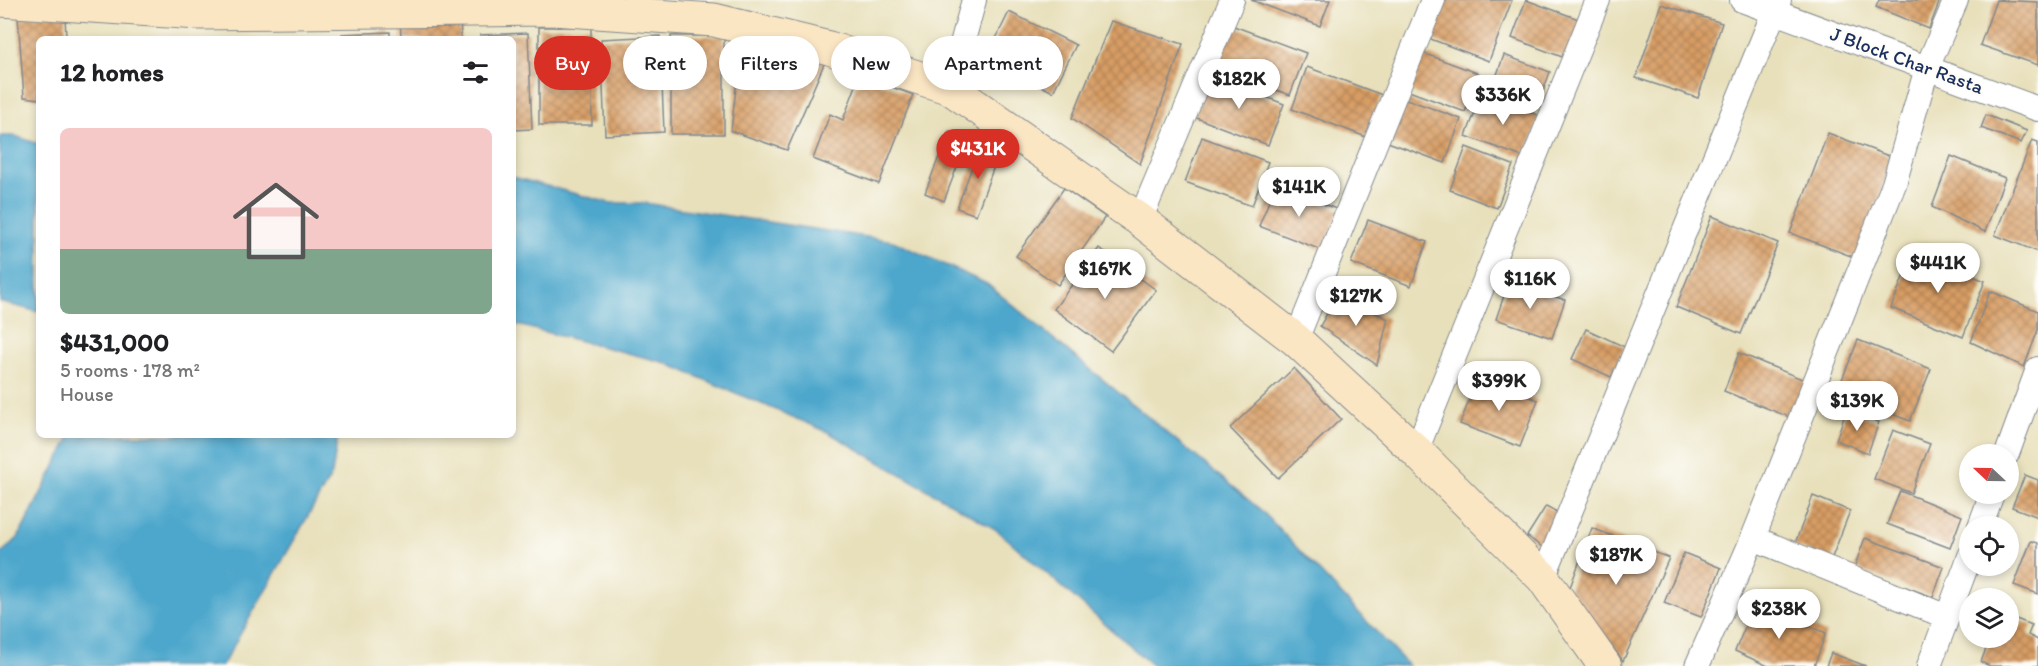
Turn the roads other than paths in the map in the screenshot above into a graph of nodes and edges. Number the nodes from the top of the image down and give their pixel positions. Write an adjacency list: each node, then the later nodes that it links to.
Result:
1 (0, 0): 8 (street)
2 (974, 0): 11 (street)
3 (1232, 0): 16 (street)
4 (1433, 0): 17 (street)
5 (1599, 0): 20 (street)
6 (1742, 0): 10 (street, J Block Char Rasta)
7 (1956, 0): 12 (street)
8 (52, 2): 9 (street)
9 (554, 4): 13 (street)
10 (1777, 6): 12 (street, J Block Char Rasta); 23 (street)
11 (964, 36)
12 (1928, 68): 15 (street, J Block Char Rasta); 21 (street)
13 (923, 78)
14 (954, 90): 16 (street)
15 (2038, 109)
16 (1140, 220): 17 (street)
17 (1296, 340): 20 (street)
18 (2038, 369): 19 (street)
19 (2011, 444)
20 (1416, 451): 23 (street)
21 (1753, 538): 24 (street); 26 (street)
22 (1962, 576): 24 (street)
23 (1543, 578): 25 (street)
24 (1947, 617): 27 (street)
25 (1605, 666)
26 (1697, 666)
27 (1929, 666)

